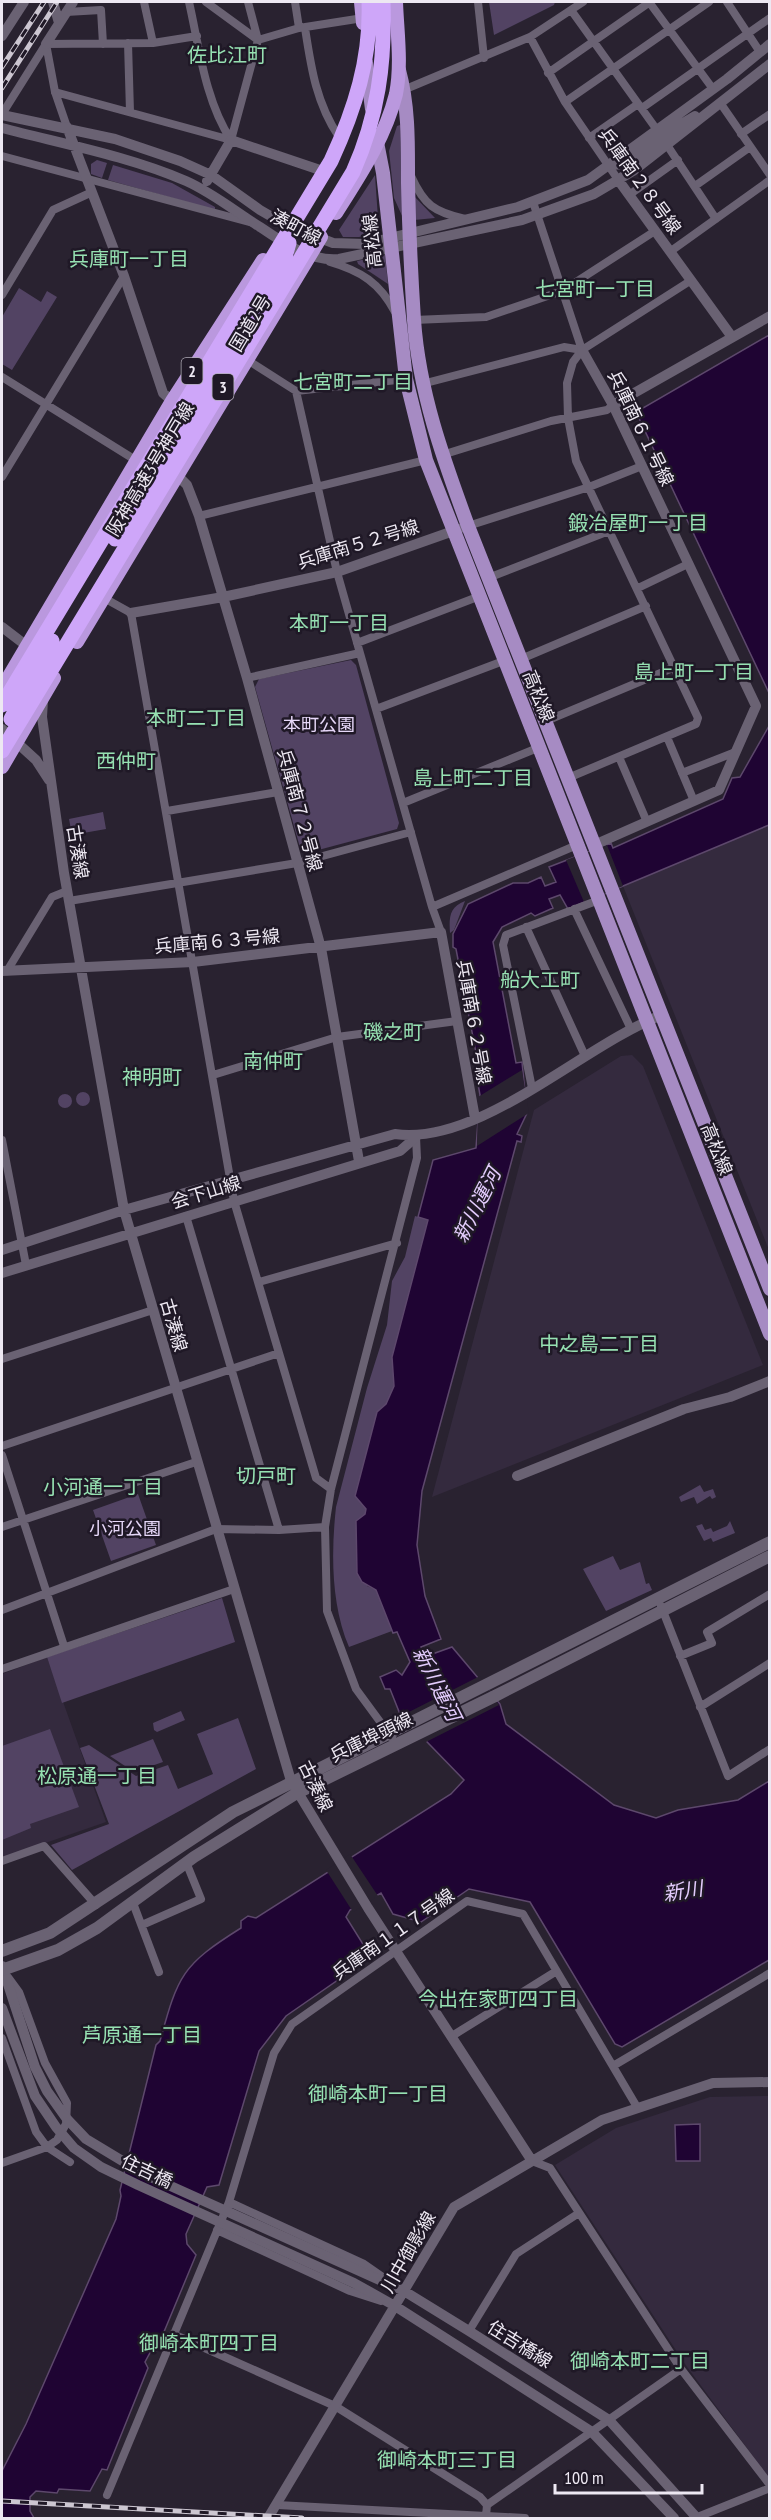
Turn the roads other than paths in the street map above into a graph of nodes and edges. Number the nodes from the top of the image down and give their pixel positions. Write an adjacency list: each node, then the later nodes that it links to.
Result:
1 (24, 2): 26 (street)
2 (53, 2): 22 (street)
3 (73, 2): 19 (street)
4 (144, 2): 32 (street)
5 (189, 2): 27 (street)
6 (206, 2): 29 (street)
7 (248, 2): 29 (street)
8 (296, 2): 23 (street)
9 (361, 2): 20 (highway)
10 (369, 2): 142 (highway, 阪神高速3号神戸線 / 3)
11 (383, 2): 147 (highway, 阪神高速3号神戸線 / 3)
12 (396, 2): 44 (highway, 国道2号)
13 (478, 2): 38 (street)
14 (583, 2): 18 (street)
15 (649, 2): 24 (street); 30 (street)
16 (709, 2): 24 (street)
17 (727, 2): 25 (street)
18 (572, 6): 28 (street); 30 (street)
19 (66, 12): 22 (street); 34 (street)
20 (363, 18): 23 (street); 36 (highway)
21 (770, 18): 25 (street)
22 (59, 23): 33 (street)
23 (302, 28): 29 (street); 57 (street)
24 (669, 30): 40 (street); 41 (street)
25 (748, 34): 37 (street); 41 (street)
26 (2, 36)
27 (197, 36): 32 (street); 59 (street)
28 (531, 37): 38 (street); 42 (street, 兵庫南２８号線)
29 (258, 40): 59 (street)
30 (594, 42): 40 (street); 42 (street)
31 (128, 43): 32 (street); 34 (street); 49 (street)
32 (153, 43)
33 (46, 44): 34 (street); 45 (street); 51 (street)
34 (103, 44)
35 (770, 44): 37 (street, 湊町線)
36 (364, 48): 57 (highway); 60 (main road, 高松線)
37 (765, 55): 43 (street, 湊町線); 52 (street, 湊町線)
38 (484, 58): 44 (street)
39 (770, 64): 47 (street, 湊町線)
40 (613, 68): 46 (street); 48 (street)
41 (698, 69): 43 (street); 48 (street)
42 (548, 74): 46 (street, 兵庫南２８号線)
43 (713, 89): 55 (street, 湊町線)
44 (400, 91): 60 (highway, 国道2号); 68 (main road, 高松線)
45 (55, 92): 49 (street); 53 (street)
46 (565, 102): 58 (street, 兵庫南２８号線)
47 (721, 104): 56 (street); 61 (street, 湊町線)
48 (640, 106): 55 (street); 58 (street)
49 (130, 112): 59 (street)
50 (770, 114): 56 (street)
51 (2, 115): 53 (street, 湊町線)
52 (696, 116): 66 (street, 湊町線); 73 (street, 湊町線)
53 (67, 127): 62 (street); 69 (street, 湊町線)
54 (2, 129): 62 (street, 湊町線)
55 (657, 130): 66 (street, 湊町線)
56 (741, 134): 63 (street)
57 (339, 136): 67 (highway)
58 (589, 138): 66 (street, 兵庫南２８号線)
59 (231, 140): 67 (street); 69 (street)
60 (377, 145): 85 (highway, 国道2号); 88 (main road, 高松線)
61 (667, 146): 65 (street); 73 (street, 湊町線)
62 (74, 147): 71 (street); 75 (street, 湊町線)
63 (750, 147): 70 (street); 74 (street)
64 (2, 156): 71 (street)
65 (678, 160): 74 (street); 77 (street)
66 (608, 165): 73 (street, 兵庫南２８号線); 78 (street, 湊町線)
67 (320, 170): 83 (highway)
68 (408, 170): 80 (street); 86 (main road, 高松線)
69 (211, 175): 75 (street); 83 (street, 湊町線)
70 (770, 175)
71 (85, 178): 76 (street); 82 (street)
72 (770, 180): 81 (street)
73 (619, 181): 77 (street, 兵庫南２８号線); 79 (street, 湊町線)
74 (695, 186): 81 (street)
75 (202, 189): 82 (street, 湊町線)
76 (90, 194): 92 (street); 95 (street)
77 (629, 195): 84 (street, 兵庫南２８号線)
78 (533, 202): 79 (street); 80 (street, 湊町線)
79 (537, 215): 86 (street, 湊町線); 94 (street)
80 (466, 219): 86 (street, 湊町線)
81 (716, 219): 89 (street)
82 (253, 223): 87 (street, 湊町線)
83 (286, 225): 85 (street, 湊町線); 87 (highway)
84 (655, 231): 89 (street, 兵庫南２８号線); 94 (street)
85 (320, 239): 88 (street, 湊町線); 90 (highway, 国道2号)
86 (410, 239): 88 (street, 湊町線); 99 (main road, 高松線)
87 (283, 241): 90 (street, 湊町線); 96 (highway); 107 (highway, 国道2号 / 2)
88 (391, 244): 91 (street, 湊町線); 98 (main road, 高松線)
89 (670, 251): 93 (street, 兵庫南２８号線)
90 (309, 260): 91 (street, 湊町線); 96 (highway); 102 (highway, 国道2号)
91 (326, 260): 98 (street)
92 (124, 276): 107 (street); 108 (street)
93 (690, 281): 100 (street, 兵庫南２８号線); 101 (street)
94 (562, 291): 99 (street); 101 (street)
95 (2, 295)
96 (264, 296): 147 (highway)
97 (770, 316): 100 (street)
98 (398, 318): 104 (main road, 高松線)
99 (414, 320): 105 (main road, 高松線)
100 (732, 337): 109 (street)
101 (582, 351): 105 (street); 109 (street, 兵庫南６１号線); 110 (street)
102 (249, 361): 106 (street); 116 (highway, 国道2号)
103 (2, 377): 108 (street)
104 (406, 380): 106 (street); 112 (main road, 高松線)
105 (422, 384): 111 (main road, 高松線)
106 (296, 391): 118 (street, 兵庫南６２号線)
107 (172, 401): 113 (highway, 国道2号 / 2)
108 (46, 405): 113 (street); 115 (street)
109 (613, 405): 110 (street); 114 (street, 兵庫南６１号線)
110 (568, 418): 111 (street); 117 (street)
111 (442, 455): 120 (main road, 高松線)
112 (426, 460): 118 (street); 120 (main road, 高松線)
113 (137, 461): 133 (highway, 国道2号 / 2)
114 (642, 466): 117 (street, 兵庫南５２号線); 122 (street, 兵庫南６１号線)
115 (2, 477)
116 (179, 477): 119 (street, 兵庫南７２号線); 128 (highway, 国道2号)
117 (589, 487): 120 (street, 兵庫南５２号線); 121 (street)
118 (318, 488): 119 (street); 123 (street, 兵庫南６２号線)
119 (199, 516): 127 (street, 兵庫南７２号線)
120 (461, 528): 123 (street, 兵庫南５２号線); 124 (main road, 高松線); 126 (main road, 高松線)
121 (609, 531): 124 (street); 125 (street)
122 (688, 564): 125 (street); 149 (street, 兵庫南６１号線)
123 (337, 572): 127 (street, 兵庫南５２号線); 132 (street, 兵庫南６２号線)
124 (488, 578): 135 (main road, 高松線)
125 (638, 588): 129 (street)
126 (480, 596): 132 (street); 136 (main road, 高松線)
127 (222, 597): 130 (street, 兵庫南５２号線); 139 (street, 兵庫南７２号線)
128 (104, 598): 130 (street); 138 (highway, 国道2号)
129 (646, 606): 135 (street); 137 (street)
130 (131, 613): 158 (street)
131 (2, 627): 133 (street)
132 (357, 643): 134 (street, 兵庫南６２号線)
133 (27, 646): 138 (street); 140 (highway, 国道2号 / 2)
134 (360, 652): 139 (street); 143 (street, 兵庫南６２号線)
135 (521, 659): 144 (main road, 高松線)
136 (506, 660): 143 (street); 148 (main road, 高松線)
137 (675, 667): 144 (street); 146 (street)
138 (54, 677): 141 (highway, 国道2号)
139 (247, 678): 155 (street, 兵庫南７２号線)
140 (2, 688)
141 (43, 699): 147 (highway, 国道2号); 154 (street, 古湊線)
142 (2, 705)
143 (376, 709): 157 (street, 兵庫南６２号線)
144 (546, 721): 153 (main road, 高松線)
145 (2, 729): 147 (street, 古湊線)
146 (667, 737): 150 (street); 152 (street)
147 (6, 747): 151 (highway, 国道2号); 154 (street, 古湊線)
148 (540, 747): 157 (street); 162 (main road, 高松線)
149 (733, 753): 152 (street); 156 (street, 兵庫南６１号線)
150 (619, 757): 153 (street); 159 (street)
151 (2, 767)
152 (682, 772): 156 (street)
153 (568, 778): 161 (main road, 高松線)
154 (51, 783): 165 (street, 古湊線)
155 (278, 792): 158 (street); 163 (street, 兵庫南７２号線)
156 (694, 801): 159 (street, 兵庫南６１号線)
157 (403, 803): 160 (street, 兵庫南６２号線)
158 (167, 810): 164 (street)
159 (647, 822): 161 (street, 兵庫南６１号線)
160 (411, 832): 163 (street); 167 (street, 兵庫南６２号線)
161 (595, 847): 175 (main road, 高松線)
162 (579, 850): 166 (main road, 高松線); 167 (street)
163 (297, 863): 164 (street); 171 (street, 兵庫南７２号線)
164 (178, 884): 165 (street); 172 (street)
165 (68, 896): 173 (street, 古湊線); 174 (street)
166 (598, 898): 168 (street); 177 (main road, 高松線)
167 (432, 907): 170 (street, 兵庫南６２号線)
168 (574, 909): 169 (street); 178 (street)
169 (526, 927): 180 (street); 182 (street)
170 (438, 932): 171 (street, 兵庫南６３号線); 176 (street, 兵庫南６２号線)
171 (321, 948): 172 (street, 兵庫南６３号線); 179 (street, 兵庫南７２号線)
172 (193, 962): 173 (street, 兵庫南６３号線); 181 (street)
173 (81, 968): 174 (street, 兵庫南６３号線); 190 (street, 古湊線)
174 (4, 971)
175 (662, 1015): 177 (street, 会下山線); 199 (main road, 高松線)
176 (457, 1021): 179 (street); 183 (street, 兵庫南６２号線)
177 (647, 1021): 178 (street, 会下山線); 201 (main road, 高松線)
178 (630, 1027): 180 (street, 会下山線)
179 (337, 1037): 181 (street); 186 (street, 兵庫南７２号線)
180 (585, 1056): 182 (street, 会下山線)
181 (213, 1075): 188 (street)
182 (529, 1090): 183 (street, 会下山線)
183 (476, 1118): 184 (street, 会下山線)
184 (416, 1137): 186 (street, 会下山線); 187 (street, 会下山線); 193 (street)
185 (2, 1140): 194 (street)
186 (356, 1146): 187 (street, 兵庫南７２号線); 188 (street, 会下山線)
187 (359, 1161): 189 (street, 会下山線)
188 (231, 1179): 189 (street); 190 (street, 会下山線)
189 (234, 1201): 191 (street, 会下山線); 198 (street)
190 (124, 1210): 192 (street, 古湊線); 194 (street, 会下山線)
191 (186, 1215): 192 (street, 会下山線); 204 (street)
192 (130, 1232): 196 (street, 会下山線); 200 (street, 古湊線)
193 (397, 1243): 198 (street); 211 (street)
194 (20, 1244): 195 (street, 会下山線); 196 (street)
195 (2, 1250)
196 (26, 1265): 197 (street, 会下山線)
197 (2, 1273)
198 (259, 1282): 202 (street)
199 (770, 1289)
200 (153, 1310): 203 (street); 206 (street, 古湊線)
201 (770, 1335)
202 (279, 1353): 204 (street); 211 (street)
203 (2, 1359)
204 (232, 1369): 206 (street); 216 (street)
205 (770, 1381): 210 (street)
206 (175, 1388): 207 (street); 209 (street, 古湊線)
207 (2, 1446)
208 (2, 1455): 212 (street)
209 (196, 1462): 212 (street); 215 (street, 古湊線)
210 (517, 1476)
211 (331, 1489): 214 (street)
212 (21, 1521): 213 (street); 220 (street)
213 (2, 1527)
214 (325, 1527): 216 (street); 230 (street)
215 (216, 1529): 216 (street); 219 (street, 古湊線); 220 (street)
216 (279, 1530)
217 (770, 1542): 222 (main road, 兵庫埠頭線)
218 (770, 1556): 224 (main road, 兵庫埠頭線)
219 (234, 1589): 225 (street); 233 (street, 古湊線)
220 (45, 1594): 223 (street); 225 (street)
221 (770, 1594): 226 (street)
222 (658, 1597): 224 (street); 230 (main road, 兵庫埠頭線)
223 (2, 1610)
224 (663, 1611): 226 (street); 231 (main road, 兵庫埠頭線)
225 (64, 1646): 228 (street)
226 (680, 1656): 229 (street)
227 (770, 1663): 229 (street)
228 (2, 1669)
229 (700, 1707): 232 (street)
230 (390, 1734): 231 (street); 233 (main road, 兵庫埠頭線)
231 (396, 1746): 234 (main road, 兵庫埠頭線)
232 (770, 1749)
233 (291, 1781): 234 (street, 古湊線); 235 (main road, 兵庫埠頭線)
234 (297, 1793): 236 (main road, 兵庫埠頭線); 243 (street, 古湊線)
235 (185, 1844): 236 (main road); 238 (main road, 兵庫埠頭線)
236 (190, 1859): 239 (main road, 兵庫埠頭線); 241 (street)
237 (2, 1861): 240 (street)
238 (121, 1887): 239 (main road); 240 (main road, 兵庫埠頭線)
239 (133, 1903): 241 (street); 244 (main road, 兵庫埠頭線)
240 (96, 1905): 242 (main road, 兵庫埠頭線)
241 (142, 1925): 245 (street)
242 (2, 1952)
243 (396, 1952): 246 (street, 兵庫南１１７号線); 249 (street); 259 (street, 兵庫南１１７号線)
244 (2, 1968): 255 (street); 262 (street, 住吉橋)
245 (159, 1972)
246 (555, 1972): 249 (street); 252 (street, 兵庫南１１７号線)
247 (770, 1973): 252 (street)
248 (2, 2008): 263 (street, 住吉橋)
249 (452, 2036): 256 (street)
250 (2, 2038): 251 (street)
251 (5, 2062): 255 (street)
252 (612, 2066): 254 (street, 兵庫南１１７号線)
253 (770, 2082): 254 (street, 川中御影線)
254 (637, 2107): 256 (street, 川中御影線)
255 (46, 2147): 257 (street); 258 (street)
256 (532, 2161): 260 (street); 264 (street, 川中御影線)
257 (70, 2162)
258 (2, 2163)
259 (229, 2202): 261 (street, 兵庫南１１７号線); 264 (street)
260 (579, 2214): 266 (street); 268 (street)
261 (217, 2230): 265 (street); 267 (street, 兵庫南１１７号線)
262 (359, 2272): 264 (street, 住吉橋線)
263 (354, 2283): 265 (street, 住吉橋線)
264 (404, 2291): 265 (street, 川中御影線); 266 (street, 住吉橋線)
265 (395, 2306): 269 (street, 川中御影線); 271 (street, 住吉橋線)
266 (469, 2331): 270 (street, 住吉橋線)
267 (173, 2334): 269 (street); 273 (street, 兵庫南１１７号線)
268 (681, 2369): 270 (street); 272 (street)
269 (335, 2406): 274 (street, 川中御影線); 275 (street)
270 (609, 2420): 271 (street); 280 (street, 住吉橋線)
271 (592, 2432): 275 (street); 279 (street, 住吉橋線)
272 (770, 2486): 280 (street)
273 (107, 2495)
274 (277, 2505): 276 (street); 277 (street, 川中御影線)
275 (487, 2505): 276 (street)
276 (486, 2516): 278 (street)
277 (268, 2518)
278 (525, 2518)
279 (674, 2518)
280 (696, 2518)

